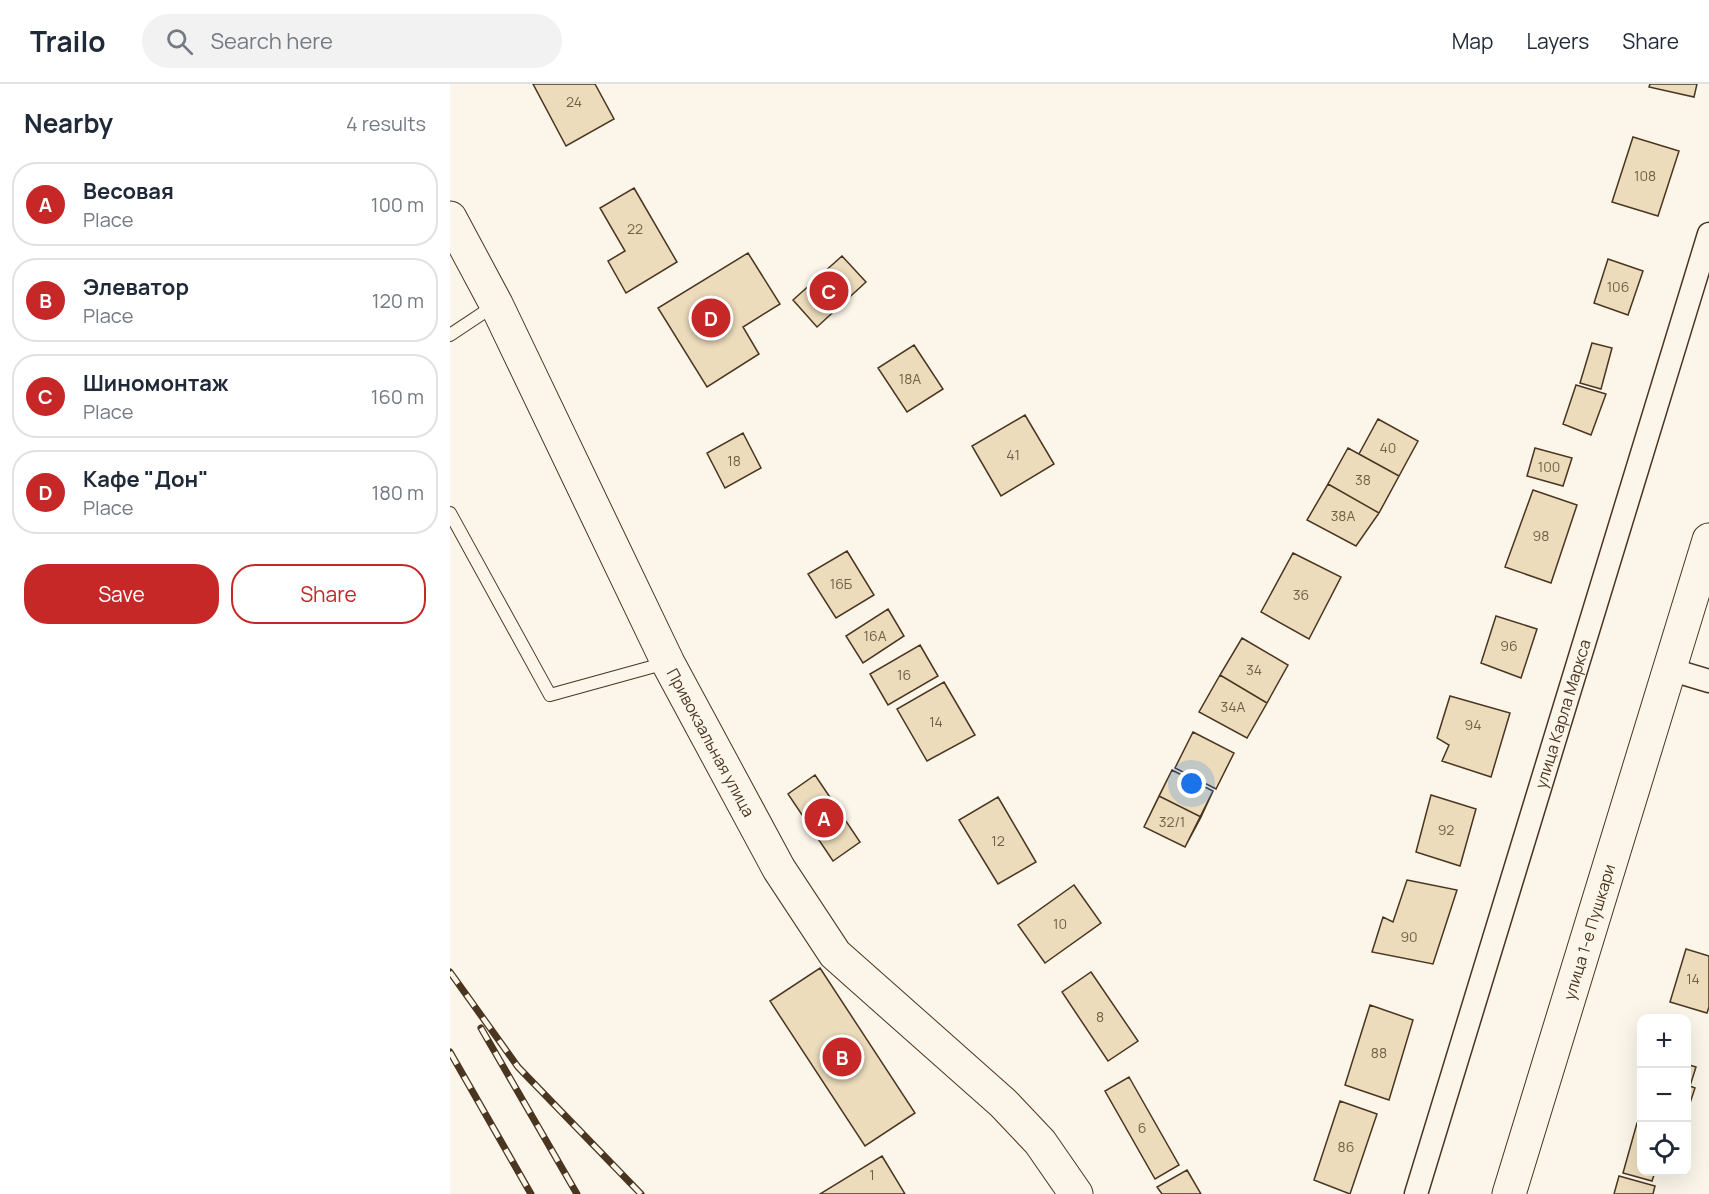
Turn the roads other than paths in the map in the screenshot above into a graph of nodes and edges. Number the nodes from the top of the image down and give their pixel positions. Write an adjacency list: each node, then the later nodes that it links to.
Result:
1 (450, 218): 3 (main road, Привокзальная улица)
2 (1709, 234): 11 (street, улица Карла Маркса)
3 (496, 304): 4 (lane); 7 (main road, Привокзальная улица)
4 (450, 335)
5 (450, 513): 7 (lane)
6 (1709, 540): 8 (main road, улица 1-е Пушкари)
7 (668, 663): 10 (main road, Привокзальная улица)
8 (1669, 669): 9 (street); 12 (main road, улица 1-е Пушкари)
9 (1709, 681)
10 (1077, 1194)
11 (1416, 1194)
12 (1509, 1194)

